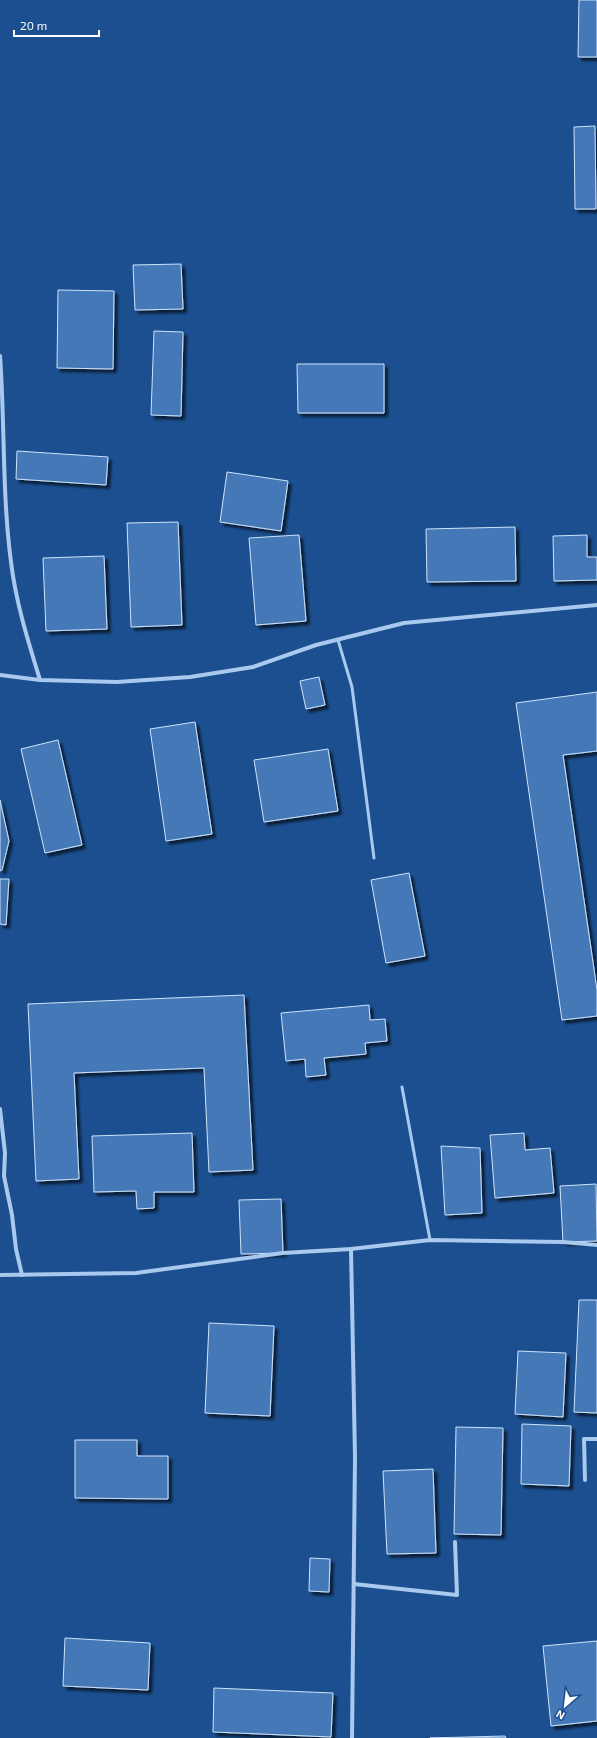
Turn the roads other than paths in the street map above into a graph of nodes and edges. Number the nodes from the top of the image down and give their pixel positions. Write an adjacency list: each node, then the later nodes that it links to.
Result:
1 (0, 356): 5 (street)
2 (597, 604): 3 (street)
3 (338, 640): 5 (street); 6 (lane)
4 (0, 676): 5 (street)
5 (40, 680)
6 (374, 858)
7 (402, 1087): 9 (lane)
8 (0, 1109): 13 (street)
9 (430, 1240): 10 (street); 11 (street)
10 (597, 1245)
11 (351, 1249): 13 (street); 17 (street)
12 (0, 1275): 13 (street)
13 (22, 1275)
14 (597, 1439): 15 (street)
15 (585, 1480)
16 (456, 1542): 17 (street)
17 (354, 1584): 18 (street)
18 (352, 1738)

